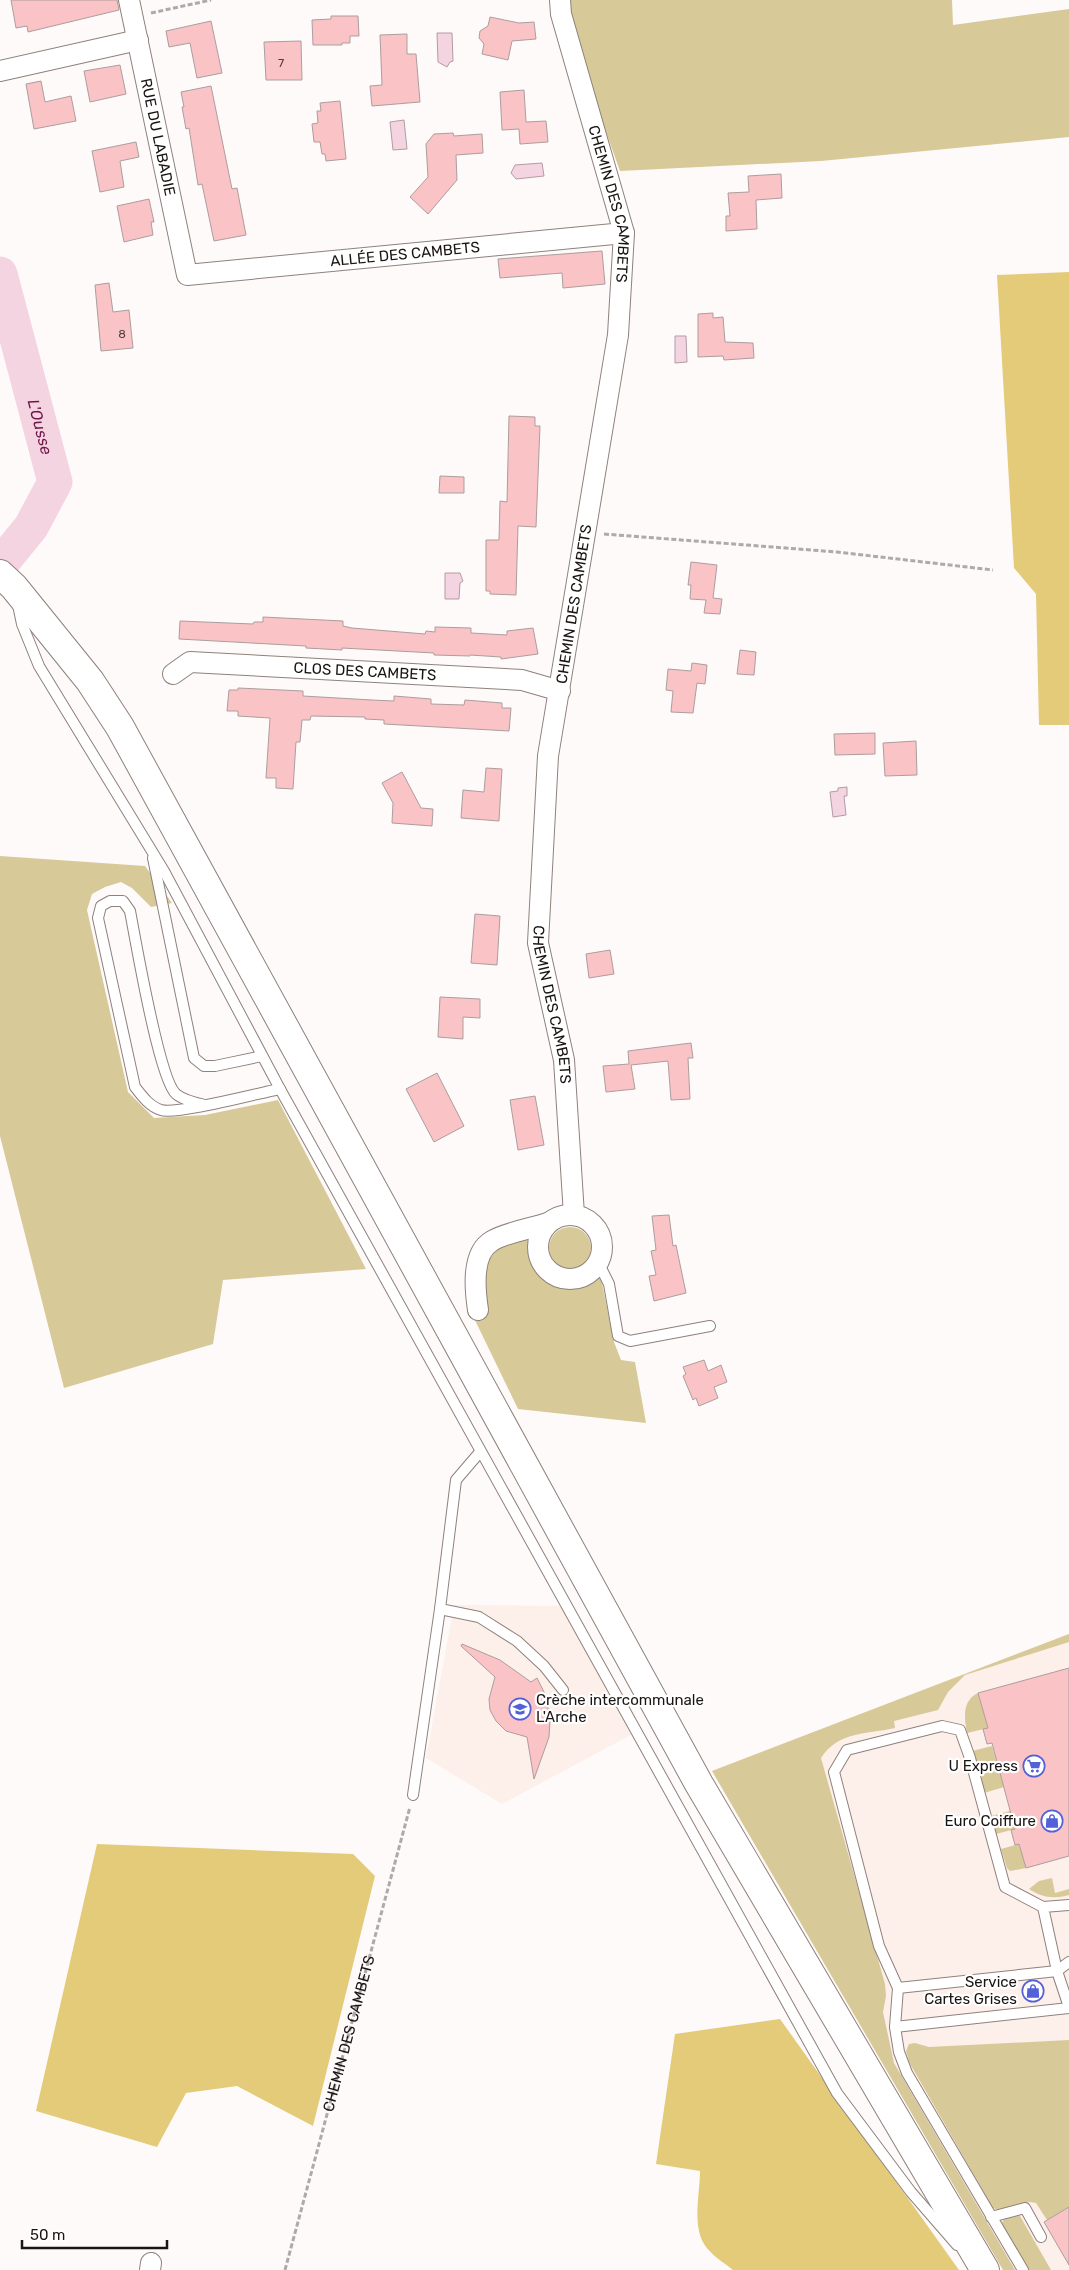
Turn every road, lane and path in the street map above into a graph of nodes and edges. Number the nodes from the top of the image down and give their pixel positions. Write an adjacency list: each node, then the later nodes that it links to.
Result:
1 (211, 0): 3 (path)
2 (560, 0): 6 (street, CHEMIN DES CAMBETS)
3 (131, 9): 4 (street, RUE DU LABADIE)
4 (138, 40): 5 (street); 7 (street, RUE DU LABADIE)
5 (0, 71)
6 (624, 233): 7 (street, ALLÉE DES CAMBETS); 8 (street, CHEMIN DES CAMBETS)
7 (187, 275)
8 (586, 532): 9 (path); 12 (street, CHEMIN DES CAMBETS)
9 (993, 570)
10 (7, 580): 13 (lane); 38 (main road)
11 (173, 674): 12 (street, CLOS DES CAMBETS)
12 (560, 691): 17 (street, CHEMIN DES CAMBETS)
13 (152, 851): 14 (lane); 14 (lane)
14 (262, 1056): 15 (lane)
15 (280, 1089): 16 (lane); 22 (lane)
16 (205, 1104): 16 (lane)
17 (574, 1215): 18 (street); 19 (street)
18 (548, 1223): 19 (street); 20 (street)
19 (598, 1262): 21 (lane)
20 (478, 1310)
21 (710, 1326)
22 (480, 1452): 23 (lane); 37 (lane)
23 (440, 1608): 24 (lane); 25 (lane)
24 (562, 1690)
25 (413, 1795)
26 (410, 1806): 36 (path, CHEMIN DES CAMBETS)
27 (1069, 1905): 28 (lane)
28 (1043, 1907): 30 (lane); 31 (lane)
29 (1069, 1962): 30 (lane)
30 (1057, 1971): 31 (lane); 32 (lane)
31 (898, 1988): 33 (lane)
32 (1069, 2008): 33 (lane)
33 (894, 2027): 34 (lane)
34 (990, 2216): 35 (lane); 39 (lane)
35 (1042, 2237)
36 (285, 2270)
37 (979, 2270)
38 (985, 2270)
39 (1023, 2270)

